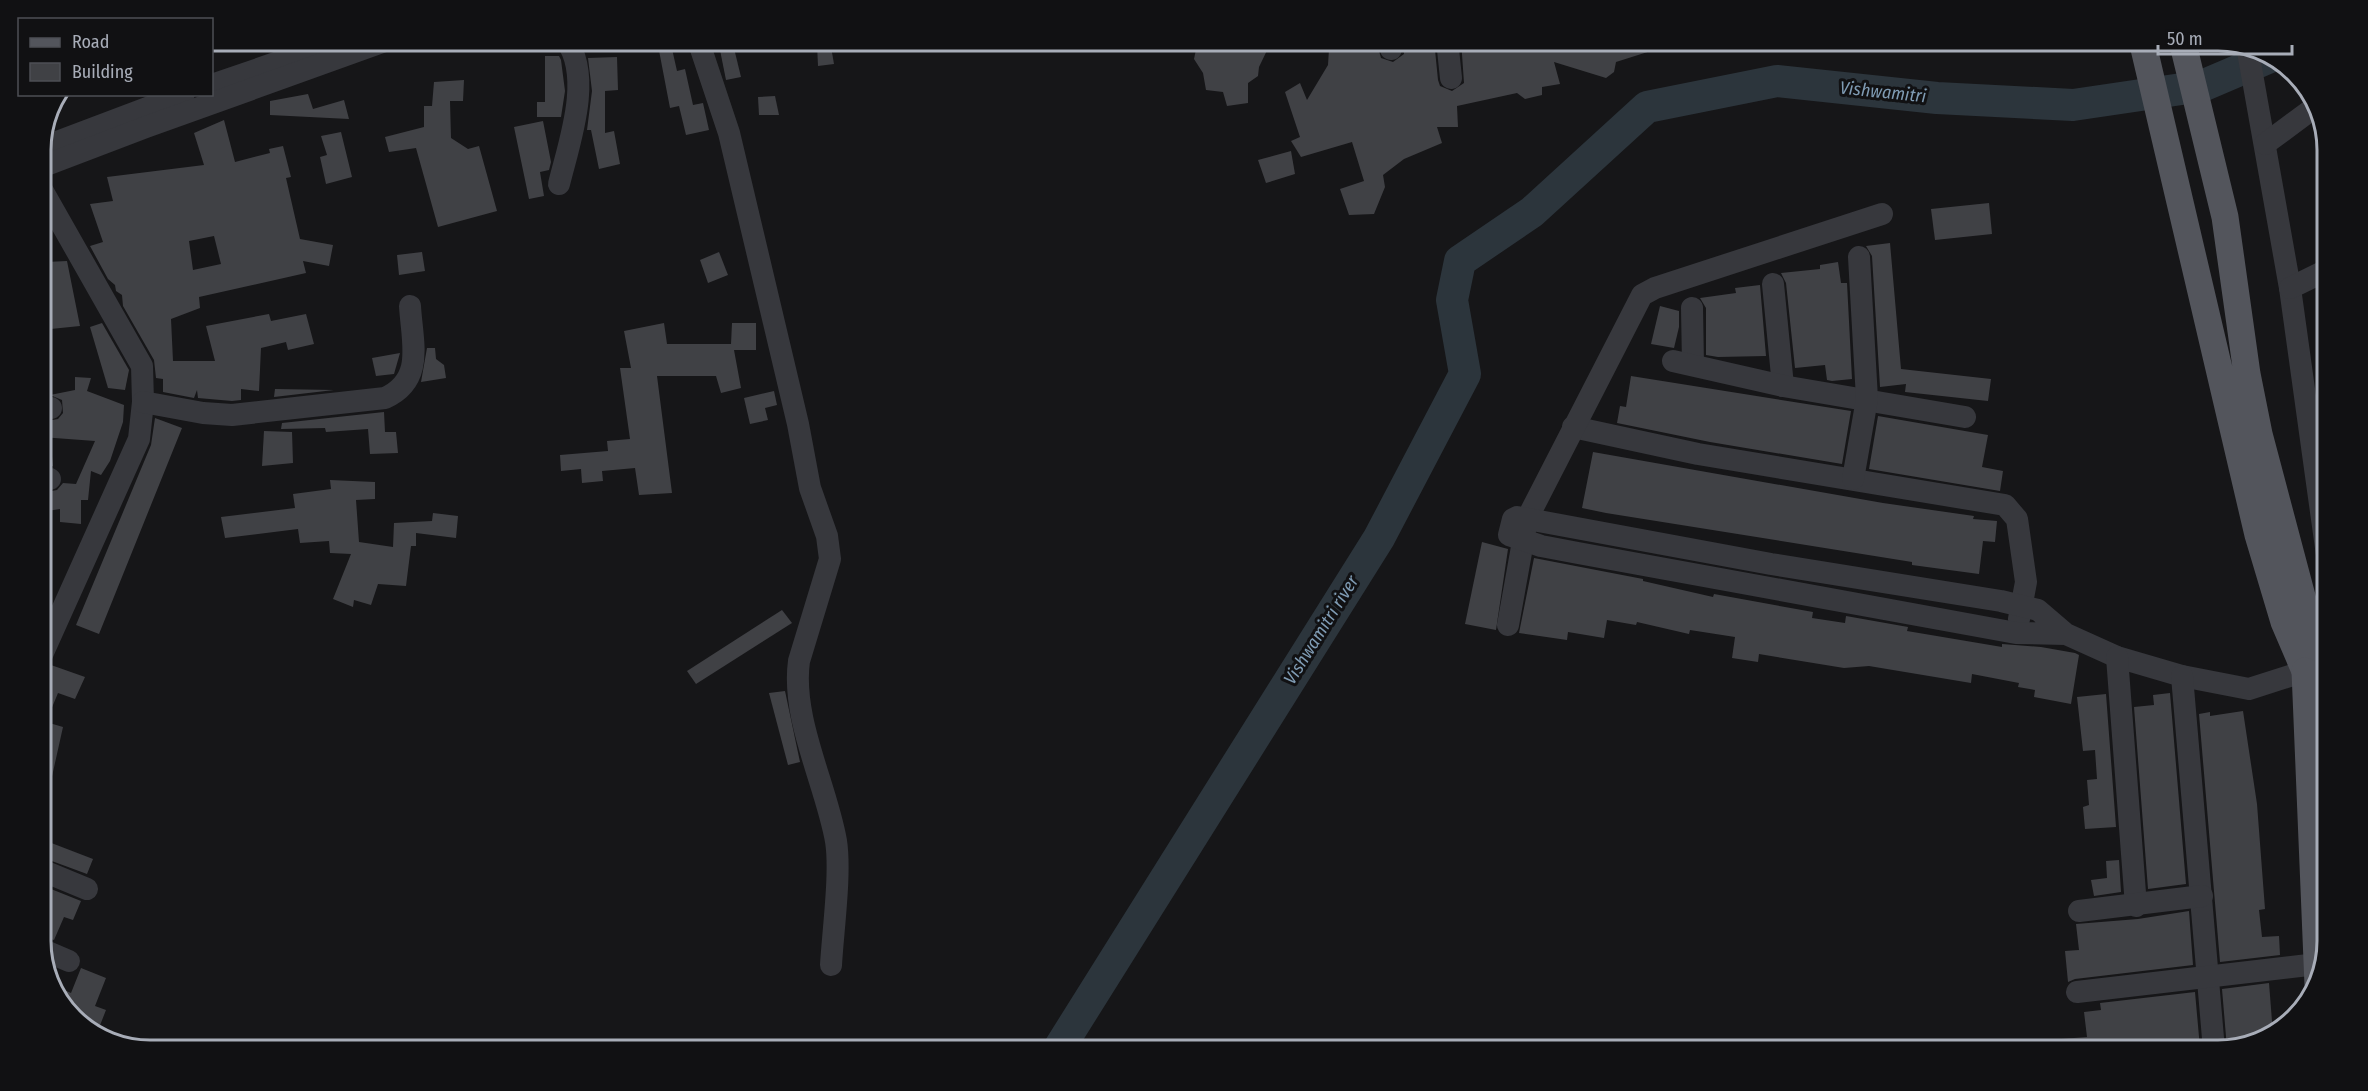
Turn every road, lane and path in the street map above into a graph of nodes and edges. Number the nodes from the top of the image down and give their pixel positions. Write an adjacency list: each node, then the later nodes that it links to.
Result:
1 (310, 51): 10 (street)
2 (350, 51): 11 (street)
3 (574, 51): 19 (street)
4 (702, 51): 54 (street)
5 (1448, 51): 9 (street)
6 (2145, 51): 45 (main road)
7 (2185, 51): 45 (main road)
8 (2249, 57): 16 (street)
9 (1451, 78)
10 (213, 85)
11 (213, 91)
12 (179, 96): 14 (street)
13 (194, 96): 14 (street)
14 (149, 109): 17 (street); 18 (street)
15 (2308, 110): 16 (street)
16 (2264, 140): 25 (street)
17 (51, 144)
18 (51, 163)
19 (559, 184)
20 (51, 206): 30 (street)
21 (1882, 214): 32 (street)
22 (1859, 257): 29 (street)
23 (2317, 275): 25 (street)
24 (1773, 284): 28 (street)
25 (2290, 288): 34 (street)
26 (410, 306): 30 (street)
27 (1692, 308): 28 (street)
28 (1782, 386): 29 (street)
29 (1868, 399): 31 (street); 33 (street)
30 (143, 402): 42 (street)
31 (1965, 417)
32 (1573, 427): 33 (street); 35 (street)
33 (1853, 479): 38 (street)
34 (2317, 483)
35 (1524, 530): 36 (street); 37 (street); 39 (street)
36 (1711, 553): 37 (street); 38 (street)
37 (1708, 577): 40 (street)
38 (2021, 606): 40 (street); 41 (street)
39 (1508, 625)
40 (2016, 633): 41 (street)
41 (2066, 634): 43 (street)
42 (51, 635)
43 (2117, 657): 44 (street); 49 (street)
44 (2182, 676): 45 (street); 48 (street)
45 (2316, 681): 51 (main road)
46 (51, 874): 47 (street)
47 (87, 889)
48 (2202, 896): 49 (street); 56 (street)
49 (2136, 906): 50 (street)
50 (2079, 911)
51 (2317, 942)
52 (52, 954): 53 (street)
53 (69, 961)
54 (831, 965)
55 (2310, 975): 56 (street)
56 (2207, 978): 57 (street); 58 (street)
57 (2077, 992)
58 (2213, 1040)

